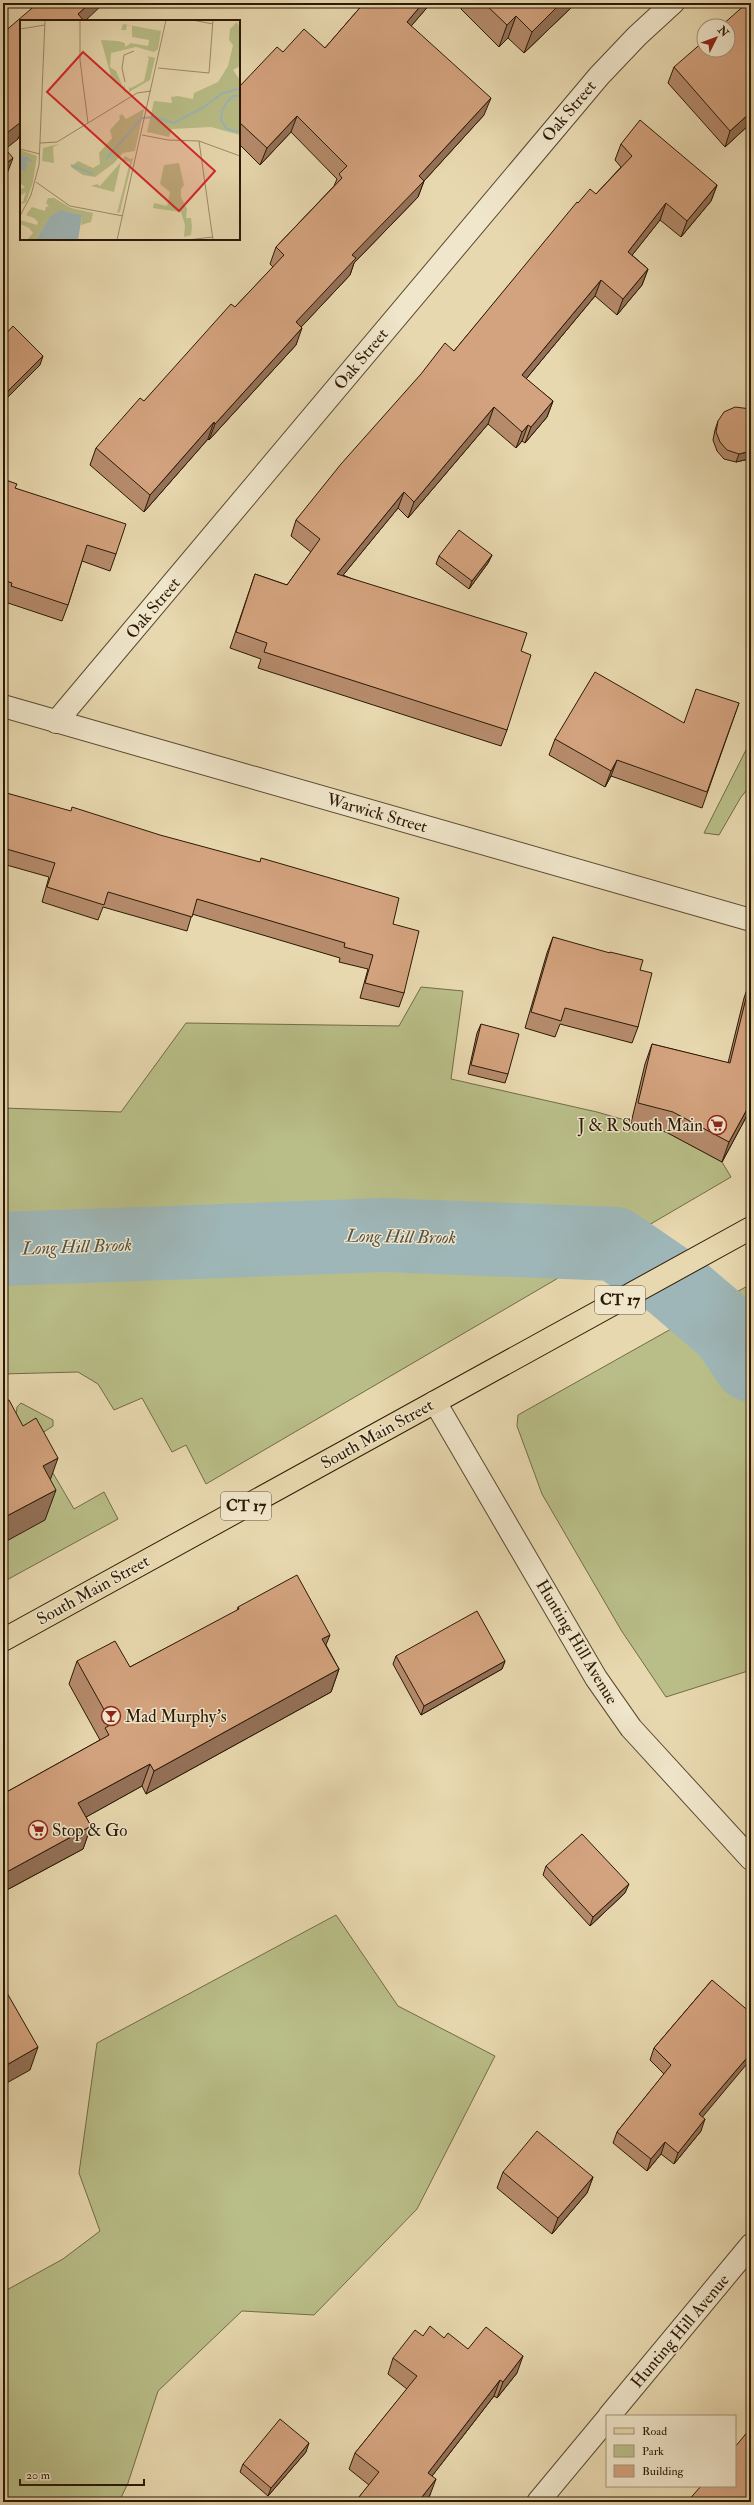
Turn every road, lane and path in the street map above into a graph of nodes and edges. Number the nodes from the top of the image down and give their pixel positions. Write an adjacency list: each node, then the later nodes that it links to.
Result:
1 (673, 3): 3 (street, Oak Street)
2 (3, 706): 3 (street, Warwick Street)
3 (56, 722): 4 (street, Warwick Street)
4 (751, 920)
5 (751, 1228): 6 (main road, South Main Street / CT 17)
6 (435, 1402): 7 (main road, South Main Street / CT 17); 8 (street, Hunting Hill Avenue)
7 (3, 1640)
8 (751, 1859)
9 (751, 2245): 10 (street, Hunting Hill Avenue)
10 (610, 2415)
11 (606, 2419): 12 (street)
12 (538, 2502)

